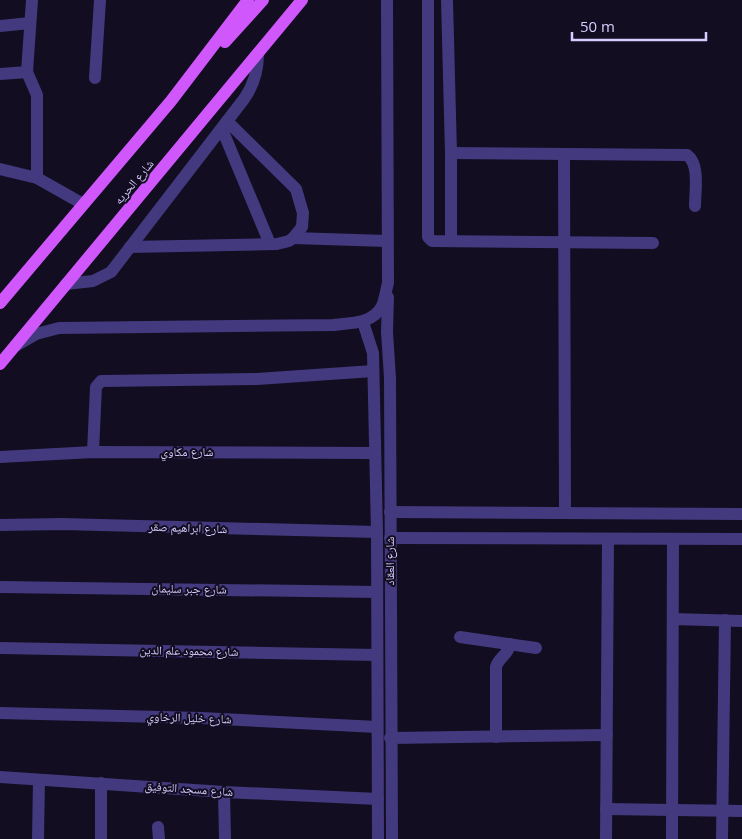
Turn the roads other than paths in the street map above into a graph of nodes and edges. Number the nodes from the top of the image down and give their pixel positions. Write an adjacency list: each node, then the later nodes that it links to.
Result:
1 (32, 0): 9 (street)
2 (100, 0): 14 (street)
3 (248, 0): 15 (main road, شارع الحريه)
4 (264, 0): 15 (main road)
5 (302, 0): 11 (main road, شارع الحريه)
6 (387, 0): 25 (street, شارع العقاد)
7 (428, 0): 24 (street)
8 (447, 0): 17 (street)
9 (30, 23): 10 (street); 12 (street)
10 (0, 26)
11 (258, 54): 16 (street); 31 (main road, شارع الحريه)
12 (27, 72): 13 (street); 20 (street)
13 (0, 74)
14 (95, 78)
15 (171, 101): 21 (main road, شارع الحريه)
16 (225, 125): 23 (street); 28 (street); 29 (street)
17 (451, 153): 18 (street); 24 (street)
18 (564, 154): 22 (street); 26 (street)
19 (0, 169): 20 (street)
20 (37, 178): 21 (street)
21 (83, 204): 32 (main road, شارع الحريه)
22 (695, 206)
23 (293, 238): 25 (street); 28 (street)
24 (451, 241): 26 (street)
25 (387, 242): 30 (street, شارع العقاد)
26 (565, 242): 27 (street); 42 (street)
27 (653, 243)
28 (270, 244): 29 (street)
29 (130, 247): 31 (street)
30 (388, 283): 34 (street); 41 (street, شارع العقاد)
31 (66, 284): 35 (main road, شارع الحريه)
32 (5, 290): 33 (main road, شارع الحريه)
33 (0, 302)
34 (363, 322): 35 (street); 37 (street, شارع العقاد)
35 (14, 346): 36 (main road, شارع الحريه)
36 (0, 364)
37 (373, 371): 38 (street); 39 (street, شارع العقاد)
38 (93, 452): 39 (street, شارع مكاوي); 40 (street, شارع مكاوي)
39 (375, 453): 45 (street, شارع العقاد)
40 (0, 457)
41 (390, 512): 42 (street); 46 (street, شارع العقاد)
42 (565, 513): 43 (street)
43 (742, 514)
44 (0, 525): 45 (street, شارع ابراهيم صقر)
45 (377, 532): 51 (street, شارع العقاد)
46 (390, 538): 47 (street); 64 (street, شارع العقاد)
47 (608, 539): 48 (street); 62 (street)
48 (673, 539): 49 (street); 52 (street)
49 (742, 540)
50 (0, 587): 51 (street, شارع جبر سليمان)
51 (377, 592): 59 (street, شارع العقاد)
52 (673, 619): 53 (street); 71 (street)
53 (725, 620): 54 (street); 72 (street)
54 (742, 621)
55 (460, 636): 56 (street)
56 (510, 644): 58 (street); 63 (street)
57 (0, 648): 59 (street, شارع محمود علم الدين)
58 (536, 648)
59 (377, 655): 61 (street, شارع العقاد)
60 (0, 714): 61 (street, شارع خليل الرخاوي)
61 (377, 727): 69 (street, شارع العقاد)
62 (607, 735): 63 (street); 70 (street)
63 (496, 737): 64 (street)
64 (390, 738): 78 (street, شارع العقاد)
65 (0, 777): 66 (street, شارع مسجد التوفيق)
66 (39, 780): 67 (street, شارع مسجد التوفيق); 74 (street)
67 (101, 783): 68 (street, شارع مسجد التوفيق); 75 (street)
68 (224, 792): 69 (street, شارع مسجد التوفيق); 76 (street)
69 (378, 799): 77 (street, شارع العقاد)
70 (606, 809): 71 (street); 79 (street)
71 (672, 810): 72 (street); 80 (street)
72 (722, 811): 73 (street); 81 (street)
73 (742, 811)
74 (38, 839)
75 (101, 839)
76 (225, 839)
77 (378, 839)
78 (392, 839)
79 (606, 839)
80 (672, 839)
81 (722, 839)

